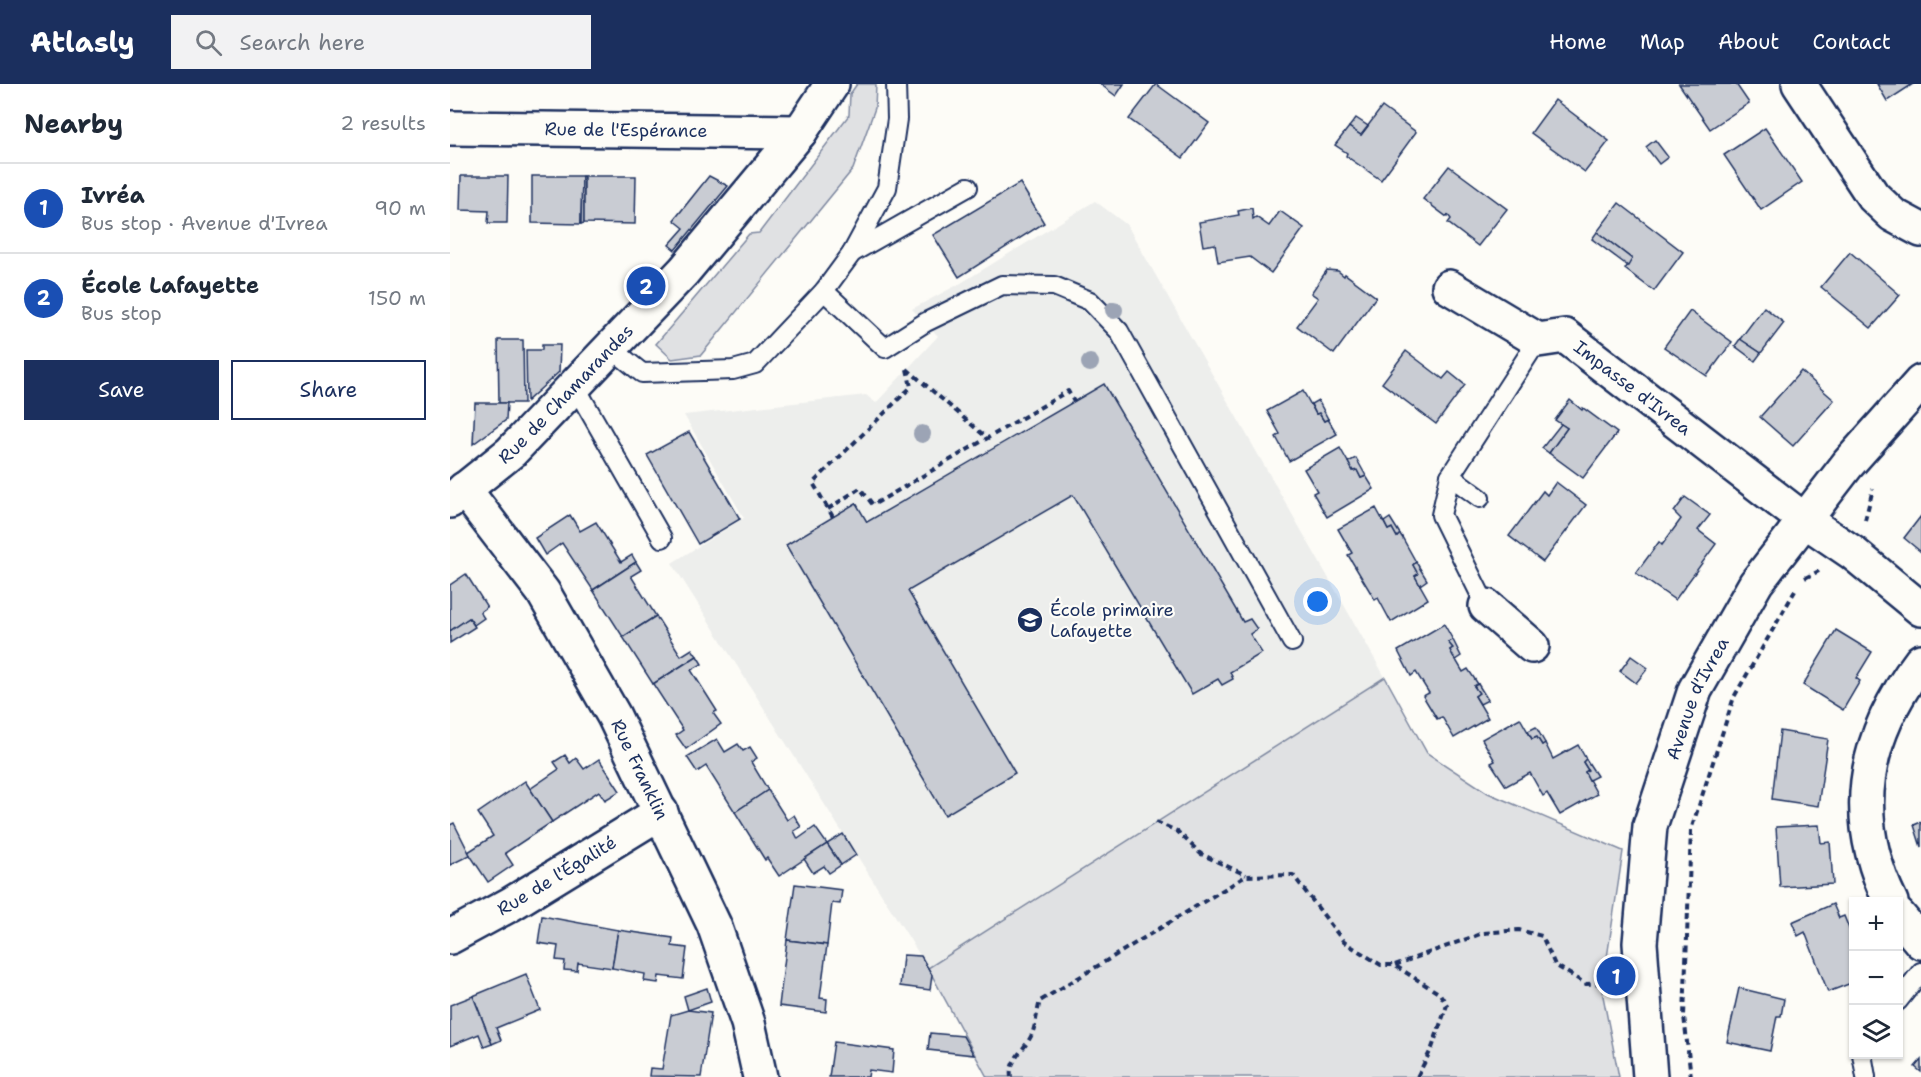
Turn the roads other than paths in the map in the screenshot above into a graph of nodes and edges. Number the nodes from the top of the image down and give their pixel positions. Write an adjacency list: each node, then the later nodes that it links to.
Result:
1 (832, 84): 5 (street, Rue de Chamarandes)
2 (896, 84): 8 (lane)
3 (1799, 84): 7 (street)
4 (450, 128): 5 (street, Rue de l'Espérance)
5 (800, 132): 12 (street, Rue de Chamarandes)
6 (968, 188): 8 (lane)
7 (1921, 230)
8 (852, 254): 10 (lane)
9 (1449, 287): 11 (street)
10 (824, 291): 12 (lane); 22 (lane)
11 (1538, 340): 15 (lane); 18 (street, Impasse d'Ivrea)
12 (611, 348): 14 (street, Rue de Chamarandes)
13 (1921, 382): 18 (street, Avenue d'Ivrea)
14 (575, 386): 16 (street, Rue de Chamarandes); 19 (lane)
15 (1450, 476): 17 (lane); 20 (lane)
16 (457, 495): 25 (street, Rue Franklin)
17 (1480, 498)
18 (1803, 519): 21 (street, Impasse d'Ivrea); 34 (street, Avenue d'Ivrea)
19 (662, 538)
20 (1486, 606): 23 (street)
21 (1921, 609)
22 (1293, 642)
23 (1532, 646)
24 (1921, 661): 26 (street)
25 (661, 812): 28 (street, Rue de l'Égalité); 33 (street, Rue Franklin)
26 (1889, 897)
27 (1903, 920): 29 (street)
28 (450, 937)
29 (1921, 942)
30 (1921, 972): 31 (lane)
31 (1903, 996)
32 (1863, 1059): 35 (lane)
33 (760, 1077)
34 (1650, 1077)
35 (1866, 1077)

